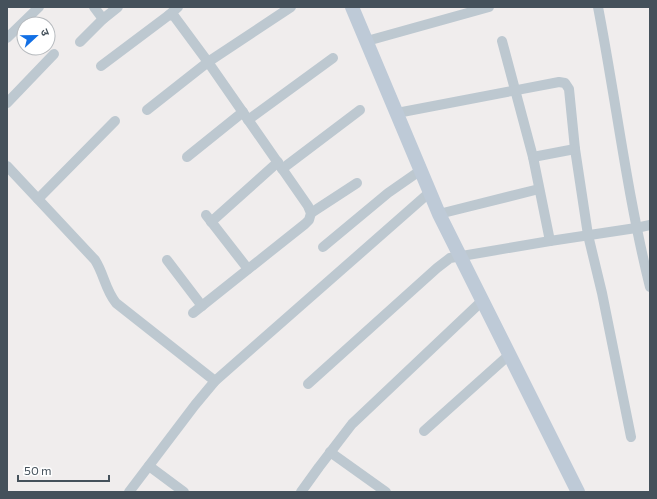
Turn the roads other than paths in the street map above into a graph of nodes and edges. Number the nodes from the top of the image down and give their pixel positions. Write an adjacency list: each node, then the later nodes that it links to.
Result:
1 (39, 7): 11 (street)
2 (94, 7): 10 (street)
3 (118, 7): 10 (street)
4 (178, 7): 9 (street)
5 (291, 7): 17 (street)
6 (352, 7): 12 (street)
7 (489, 7): 12 (street)
8 (598, 7): 39 (street)
9 (169, 14): 17 (street); 18 (street)
10 (103, 19): 14 (street)
11 (7, 38)
12 (367, 41): 23 (street)
13 (502, 41): 19 (street)
14 (80, 42)
15 (52, 56): 20 (street)
16 (333, 58): 24 (street)
17 (208, 62): 21 (street); 24 (street)
18 (101, 66)
19 (516, 91): 23 (street); 26 (street); 28 (street)
20 (7, 103)
21 (147, 110)
22 (360, 110): 30 (street)
23 (397, 113): 31 (street)
24 (245, 116): 27 (street); 30 (street)
25 (115, 121): 35 (street)
26 (575, 149): 28 (street); 40 (street)
27 (187, 157)
28 (533, 157): 33 (street)
29 (7, 166): 35 (street)
30 (280, 166): 36 (street); 45 (street)
31 (421, 170): 34 (street); 42 (street)
32 (357, 183): 36 (street)
33 (539, 189): 37 (street); 41 (street)
34 (430, 192): 37 (street); 51 (street)
35 (38, 199): 51 (street)
36 (311, 213): 45 (street)
37 (439, 214): 43 (street)
38 (650, 225): 39 (street)
39 (636, 228): 40 (street); 46 (street)
40 (588, 235): 41 (street); 54 (street)
41 (550, 240): 43 (street)
42 (323, 247)
43 (459, 256): 47 (street); 52 (street)
44 (167, 260): 48 (street)
45 (248, 269): 48 (street)
46 (649, 280)
47 (482, 301): 50 (street); 55 (street)
48 (202, 306): 49 (street)
49 (193, 313)
50 (509, 355): 53 (street); 61 (street)
51 (215, 381): 56 (street)
52 (308, 384)
53 (424, 431)
54 (631, 438)
55 (330, 452): 59 (street); 60 (street)
56 (149, 466): 57 (street); 58 (street)
57 (129, 492)
58 (184, 492)
59 (301, 492)
60 (386, 492)
61 (578, 492)

